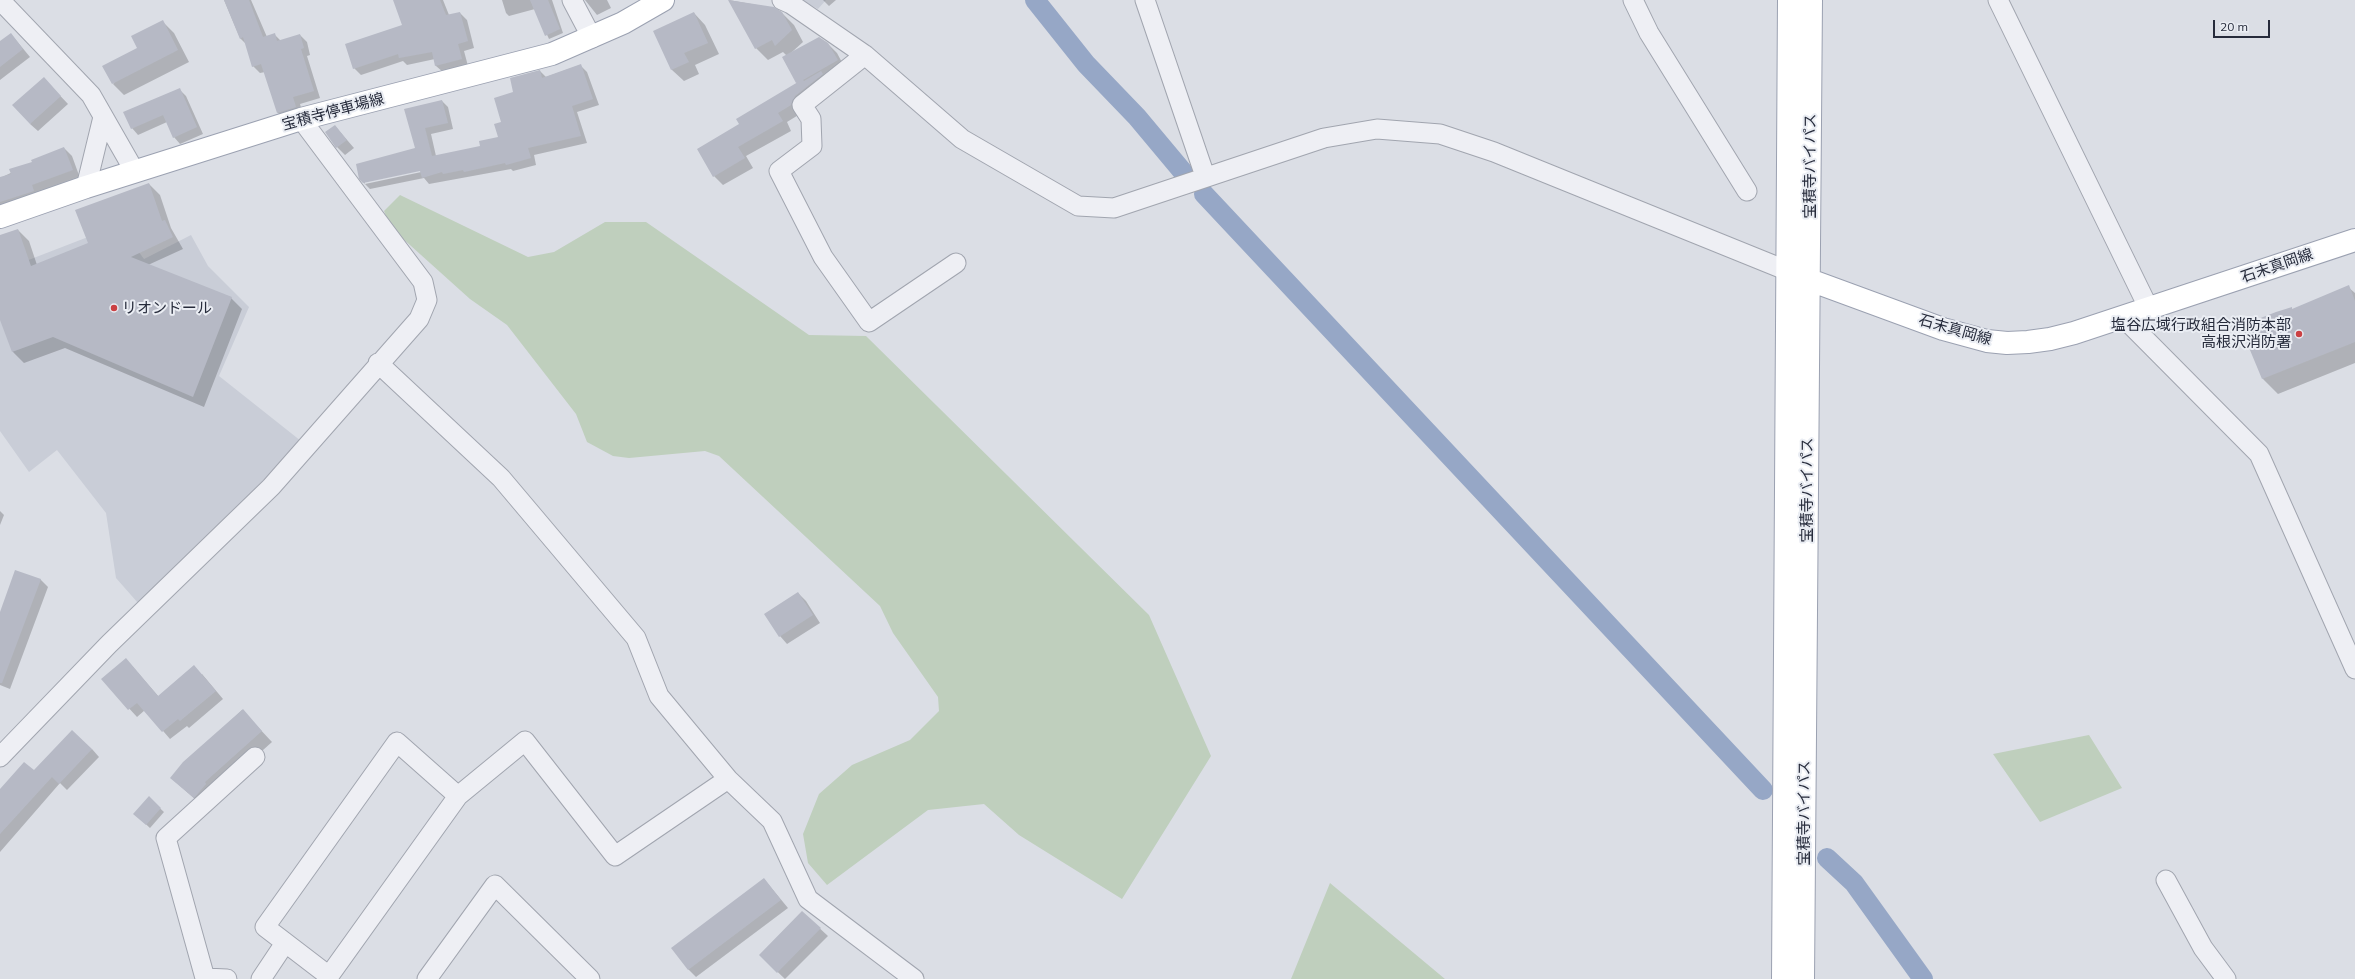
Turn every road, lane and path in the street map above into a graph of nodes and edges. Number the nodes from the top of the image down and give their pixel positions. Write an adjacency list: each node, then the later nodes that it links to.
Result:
1 (0, 0): 12 (street)
2 (572, 0): 10 (street)
3 (663, 0): 10 (main road, 宝積寺停車場線)
4 (782, 0): 11 (street)
5 (1145, 0): 15 (street)
6 (1633, 0): 17 (street)
7 (1789, 0): 21 (main road, 宝積寺バイパス)
8 (1811, 0): 22 (main road, 宝積寺バイパス)
9 (1998, 0): 23 (street)
10 (592, 38): 13 (main road, 宝積寺停車場線)
11 (865, 54): 15 (street); 20 (street)
12 (103, 117): 14 (street); 16 (street)
13 (302, 119): 14 (main road, 宝積寺停車場線); 25 (street)
14 (135, 172): 16 (main road, 宝積寺停車場線)
15 (1205, 176): 21 (street)
16 (86, 186): 18 (main road, 宝積寺停車場線)
17 (1747, 190)
18 (0, 217)
19 (2355, 240): 23 (main road, 石末真岡線)
20 (956, 263)
21 (1788, 271): 22 (main road, 石末真岡線); 38 (main road, 宝積寺バイパス)
22 (1809, 280): 24 (main road, 石末真岡線); 39 (main road, 宝積寺バイパス)
23 (2149, 309): 24 (main road, 石末真岡線)
24 (2123, 317): 26 (street)
25 (378, 363): 27 (street); 29 (street)
26 (2355, 670)
27 (0, 757)
28 (255, 757): 34 (street)
29 (728, 779): 30 (street); 37 (street)
30 (458, 796): 32 (street); 32 (street)
31 (2166, 880): 40 (street)
32 (285, 943): 35 (street)
33 (581, 976): 36 (street)
34 (227, 979)
35 (261, 979)
36 (427, 979)
37 (914, 979)
38 (1783, 979)
39 (1803, 979)
40 (2226, 979)

